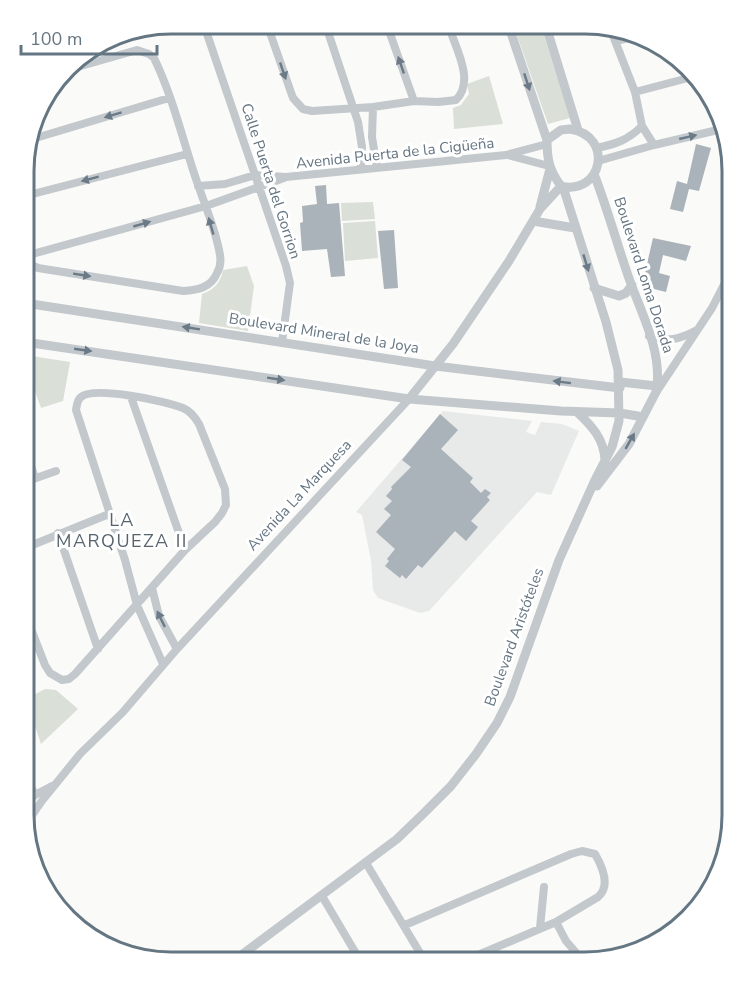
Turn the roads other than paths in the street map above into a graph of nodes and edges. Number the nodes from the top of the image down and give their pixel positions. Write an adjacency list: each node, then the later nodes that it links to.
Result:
1 (207, 34): 32 (street, Calle Puerta del Gorrion)
2 (270, 34): 17 (street, one-way to 17)
3 (329, 34): 17 (street)
4 (390, 34): 15 (street, one-way to 4)
5 (451, 34): 15 (street)
6 (511, 34): 22 (street, one-way to 22)
7 (548, 34): 19 (street)
8 (615, 38): 10 (street)
9 (622, 40): 10 (street)
10 (616, 41): 13 (street)
11 (88, 64): 14 (street)
12 (685, 79): 13 (street)
13 (635, 92): 18 (street)
14 (169, 98): 21 (street, one-way to 21); 25 (street)
15 (414, 101): 16 (street)
16 (373, 107): 17 (street); 29 (street)
17 (354, 109): 30 (street)
18 (642, 126): 23 (street); 24 (street)
19 (578, 130): 22 (street); 24 (street)
20 (715, 131): 23 (street, one-way to 20)
21 (39, 137)
22 (547, 142): 26 (street, Avenida Puerta de la Cigüeña); 28 (street)
23 (654, 145): 27 (street)
24 (597, 148): 27 (street)
25 (187, 154): 34 (street); 37 (street, one-way to 37)
26 (506, 155): 28 (street, Avenida Puerta de la Cigüeña); 29 (street, Avenida Puerta de la Cigüeña)
27 (598, 161): 31 (street)
28 (549, 167): 35 (street); 39 (street, Avenida La Marquesa)
29 (377, 168): 30 (street, Avenida Puerta de la Cigüeña)
30 (361, 169): 33 (street, Avenida Puerta de la Cigüeña)
31 (594, 174): 35 (street); 44 (street, Boulevard Loma Dorada)
32 (255, 175): 33 (street, Avenida Puerta de la Cigüeña); 34 (street); 36 (street, Calle Puerta del Gorrion)
33 (286, 177): 36 (street, Avenida Puerta de la Cigüeña)
34 (198, 186): 38 (street)
35 (562, 186): 39 (street, Avenida La Marquesa); 41 (street)
36 (260, 188): 38 (street, Avenida Puerta de la Cigüeña); 50 (street, Calle Puerta del Gorrion)
37 (34, 194)
38 (206, 206): 42 (street, Avenida Puerta de la Cigüeña, one-way to 38); 43 (street, one-way to 38)
39 (540, 209): 40 (street, Avenida La Marquesa)
40 (533, 220): 41 (street); 52 (street, Avenida La Marquesa)
41 (575, 228): 45 (street, one-way to 45)
42 (34, 254)
43 (34, 266)
44 (632, 285): 45 (street); 49 (street, Boulevard Loma Dorada)
45 (594, 288): 53 (street)
46 (722, 289): 48 (street)
47 (34, 304): 50 (street, Boulevard Mineral de la Joya, one-way to 47)
48 (698, 330): 49 (street); 54 (street)
49 (649, 336): 54 (street, Boulevard Loma Dorada)
50 (282, 342): 52 (street, Boulevard Mineral de la Joya)
51 (34, 343): 56 (street, one-way to 56)
52 (435, 366): 53 (street, Boulevard Mineral de la Joya, one-way to 52); 56 (street, Avenida La Marquesa)
53 (620, 385): 54 (street); 58 (street)
54 (656, 389): 59 (street)
55 (131, 396): 65 (street); 68 (street); 68 (street)
56 (409, 399): 57 (street); 72 (street, Avenida La Marquesa)
57 (577, 412): 58 (street); 60 (street)
58 (620, 413): 59 (street); 60 (street, Boulevard Aristóteles)
59 (643, 417): 64 (street, Boulevard Aristóteles, one-way to 59)
60 (605, 462): 64 (street, Boulevard Aristóteles)
61 (56, 471): 63 (street)
62 (34, 475): 63 (street)
63 (35, 478)
64 (589, 496): 79 (street, Boulevard Aristóteles)
65 (109, 514): 66 (street); 70 (street)
66 (58, 533): 67 (street); 73 (street)
67 (34, 544)
68 (185, 550): 69 (street)
69 (152, 588): 70 (street); 72 (street, one-way to 69)
70 (137, 604): 73 (street); 74 (street)
71 (34, 636): 73 (street)
72 (177, 649): 74 (street, Avenida La Marquesa)
73 (98, 650)
74 (163, 664): 75 (street, Avenida La Marquesa)
75 (56, 784): 77 (street); 78 (street, Avenida La Marquesa)
76 (34, 791): 77 (street)
77 (36, 795)
78 (34, 813)
79 (366, 863): 81 (street, Boulevard Aristóteles); 83 (street)
80 (544, 887): 84 (street)
81 (322, 896): 85 (street, Boulevard Aristóteles); 86 (street)
82 (556, 922): 83 (street); 84 (street); 89 (street)
83 (405, 925): 87 (street)
84 (540, 928): 88 (street)
85 (246, 952)
86 (355, 952)
87 (420, 952)
88 (484, 952)
89 (576, 952)

